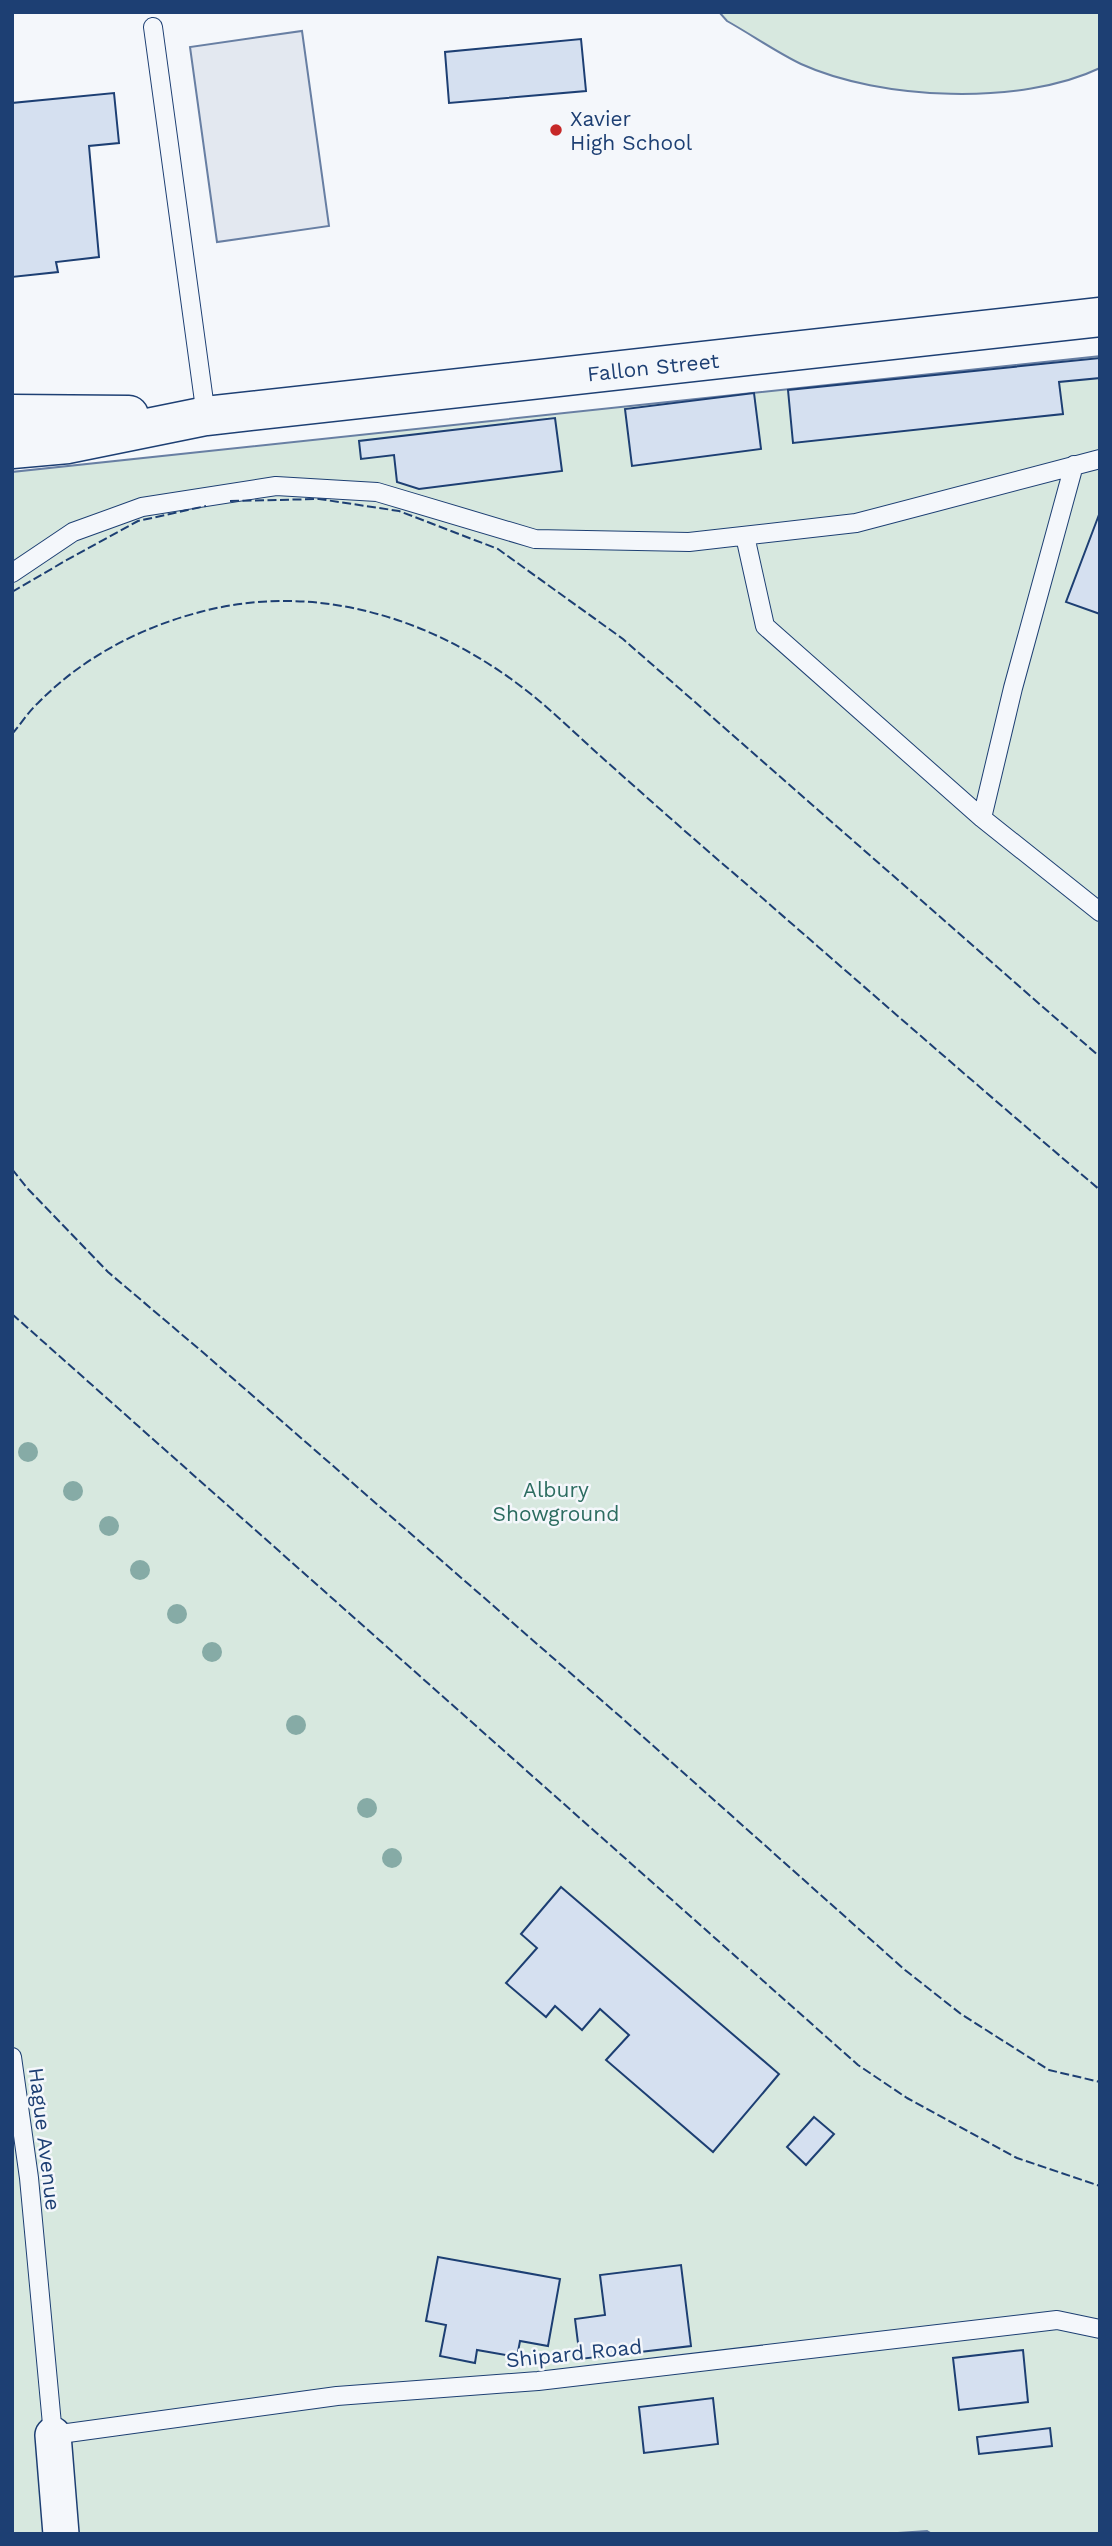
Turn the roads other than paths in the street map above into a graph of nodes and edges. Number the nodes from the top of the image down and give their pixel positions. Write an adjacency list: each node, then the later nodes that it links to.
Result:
1 (153, 27): 4 (lane)
2 (1100, 317): 4 (street, Fallon Street)
3 (12, 414): 4 (street, Fallon Street)
4 (206, 416): 5 (street, Fallon Street)
5 (12, 449)
6 (1100, 459): 7 (lane)
7 (1074, 466): 8 (lane); 10 (lane)
8 (746, 536): 9 (lane); 10 (lane)
9 (12, 573)
10 (982, 818): 11 (lane)
11 (1100, 912)
12 (12, 2057): 14 (lane, Hague Avenue)
13 (1100, 2329): 14 (lane, Shipard Road)
14 (53, 2435): 15 (street)
15 (61, 2534)

